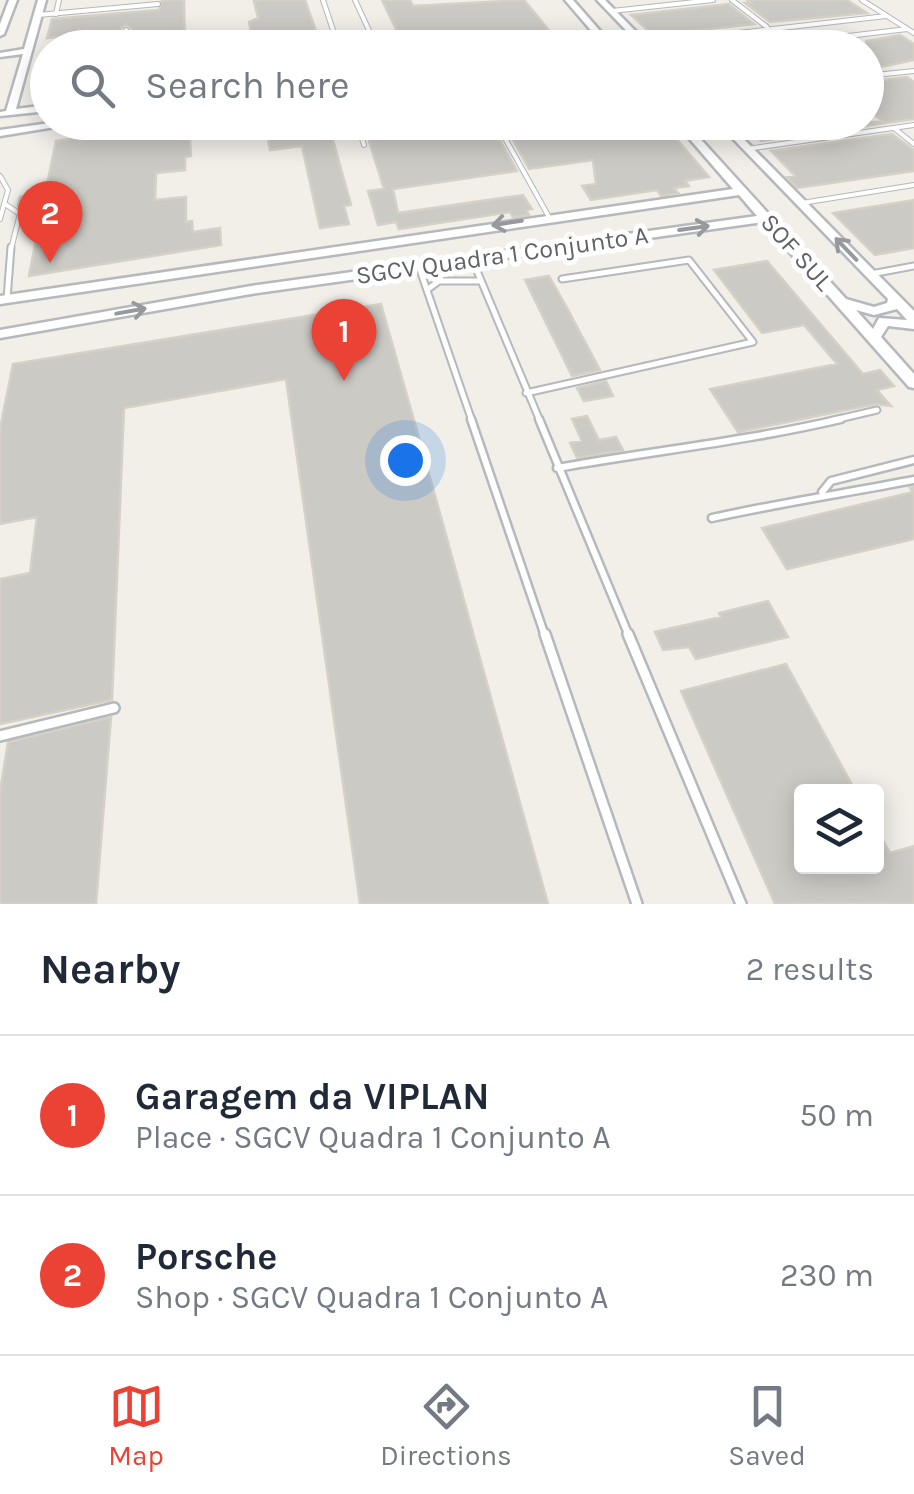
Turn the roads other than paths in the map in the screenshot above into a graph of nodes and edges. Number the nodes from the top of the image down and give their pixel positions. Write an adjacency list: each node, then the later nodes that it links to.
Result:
1 (13, 0): 25 (street)
2 (42, 0): 13 (street)
3 (59, 0): 12 (lane)
4 (323, 0): 18 (lane)
5 (355, 0): 19 (lane)
6 (713, 0): 11 (lane)
7 (732, 0): 15 (lane)
8 (862, 0): 14 (lane)
9 (572, 3): 11 (street); 20 (street)
10 (158, 4): 12 (lane)
11 (606, 5): 21 (street)
12 (56, 14): 13 (lane)
13 (36, 16): 17 (street)
14 (886, 16): 15 (lane); 16 (lane)
15 (768, 29): 22 (lane)
16 (907, 29): 23 (lane); 24 (lane)
17 (31, 30)
18 (333, 30)
19 (368, 30)
20 (595, 30)
21 (630, 30)
22 (761, 30)
23 (884, 31)
24 (914, 33)
25 (0, 34)
26 (30, 34): 27 (street)
27 (23, 56): 28 (street); 31 (street)
28 (0, 58)
29 (914, 71): 30 (lane)
30 (884, 74)
31 (14, 92): 32 (street); 34 (street)
32 (0, 96)
33 (30, 111): 34 (street)
34 (5, 114)
35 (914, 124): 36 (lane)
36 (893, 128): 38 (lane); 45 (lane)
37 (30, 129): 39 (street)
38 (884, 129)
39 (3, 132): 48 (street)
40 (362, 140): 46 (lane)
41 (506, 140): 55 (lane)
42 (713, 140): 51 (street, SOF SUL)
43 (738, 140): 47 (street, SOF SUL)
44 (810, 140): 47 (lane)
45 (914, 144)
46 (364, 145)
47 (747, 149): 53 (street, SOF SUL)
48 (0, 150)
49 (0, 176): 54 (lane)
50 (914, 186): 53 (lane)
51 (742, 190): 52 (street, SGCV Quadra 1 Conjunto A); 56 (street, SOF SUL)
52 (706, 196): 55 (street, SGCV Quadra 1 Conjunto A); 58 (street)
53 (802, 203): 64 (street, SOF SUL, one-way to 53)
54 (5, 204): 57 (lane); 72 (lane)
55 (549, 216): 59 (street, SGCV Quadra 1 Conjunto A, one-way to 59)
56 (767, 218): 58 (street, SGCV Quadra 1 Conjunto A); 73 (street, SOF SUL)
57 (0, 219)
58 (728, 223): 60 (street, SGCV Quadra 1 Conjunto A, one-way to 58)
59 (275, 258): 61 (street, SGCV Quadra 1 Conjunto A); 67 (street)
60 (472, 258): 63 (street, SGCV Quadra 1 Conjunto A); 66 (lane)
61 (248, 262): 68 (street, SGCV Quadra 1 Conjunto A); 70 (street)
62 (914, 266): 64 (lane)
63 (419, 267): 67 (street, SGCV Quadra 1 Conjunto A); 69 (lane)
64 (870, 274): 71 (street, SOF SUL)
65 (562, 280): 79 (lane)
66 (479, 281): 69 (lane); 79 (lane)
67 (280, 286): 70 (street, SGCV Quadra 1 Conjunto A)
68 (74, 289): 72 (street, SGCV Quadra 1 Conjunto A); 74 (street)
69 (428, 289): 88 (lane)
70 (251, 290): 74 (street, SGCV Quadra 1 Conjunto A, one-way to 70)
71 (894, 298): 73 (street); 75 (street, SOF SUL)
72 (4, 299)
73 (842, 302): 77 (street, SOF SUL)
74 (72, 322): 76 (street, SGCV Quadra 1 Conjunto A)
75 (914, 322): 77 (street)
76 (0, 334)
77 (874, 339): 78 (street, SOF SUL)
78 (914, 384)
79 (526, 394): 82 (lane)
80 (877, 410): 82 (lane)
81 (914, 460): 84 (lane)
82 (558, 468): 89 (lane)
83 (914, 480): 84 (lane)
84 (822, 493): 85 (lane)
85 (712, 518)
86 (114, 708): 87 (lane)
87 (0, 736)
88 (637, 904)
89 (741, 904)

